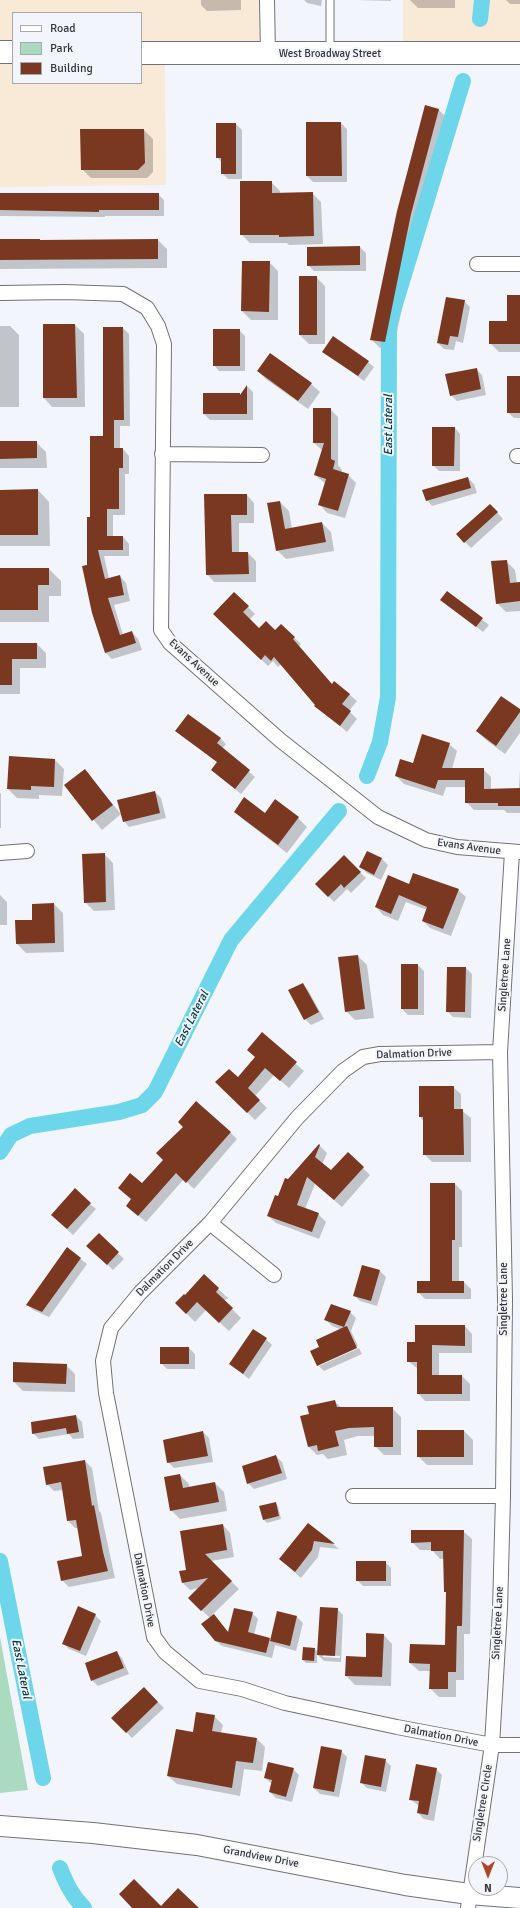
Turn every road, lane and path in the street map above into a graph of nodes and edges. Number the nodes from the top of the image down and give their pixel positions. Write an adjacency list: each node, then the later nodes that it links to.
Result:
1 (267, 0): 8 (street)
2 (330, 0): 6 (lane)
3 (0, 52): 4 (main road)
4 (12, 52)
5 (142, 53): 8 (main road, West Broadway Street)
6 (330, 53): 7 (main road, West Broadway Street); 8 (main road, West Broadway Street)
7 (520, 53)
8 (268, 54)
9 (477, 264): 10 (street)
10 (520, 264)
11 (0, 293): 12 (street, Evans Avenue)
12 (162, 454): 13 (street); 15 (street, Evans Avenue)
13 (262, 455)
14 (27, 851): 16 (street)
15 (516, 852): 17 (street, Singletree Lane)
16 (0, 853)
17 (500, 1052): 18 (street, Dalmation Drive); 21 (street, Singletree Lane)
18 (210, 1223): 19 (street); 22 (street, Dalmation Drive)
19 (274, 1275)
20 (353, 1496): 21 (street)
21 (503, 1496): 22 (street, Singletree Lane)
22 (492, 1745): 23 (street, Dalmation Drive); 26 (street, Singletree Circle)
23 (520, 1745)
24 (0, 1826): 26 (street, Grandview Drive)
25 (520, 1898): 26 (street, Grandview Drive)
26 (469, 1901)

